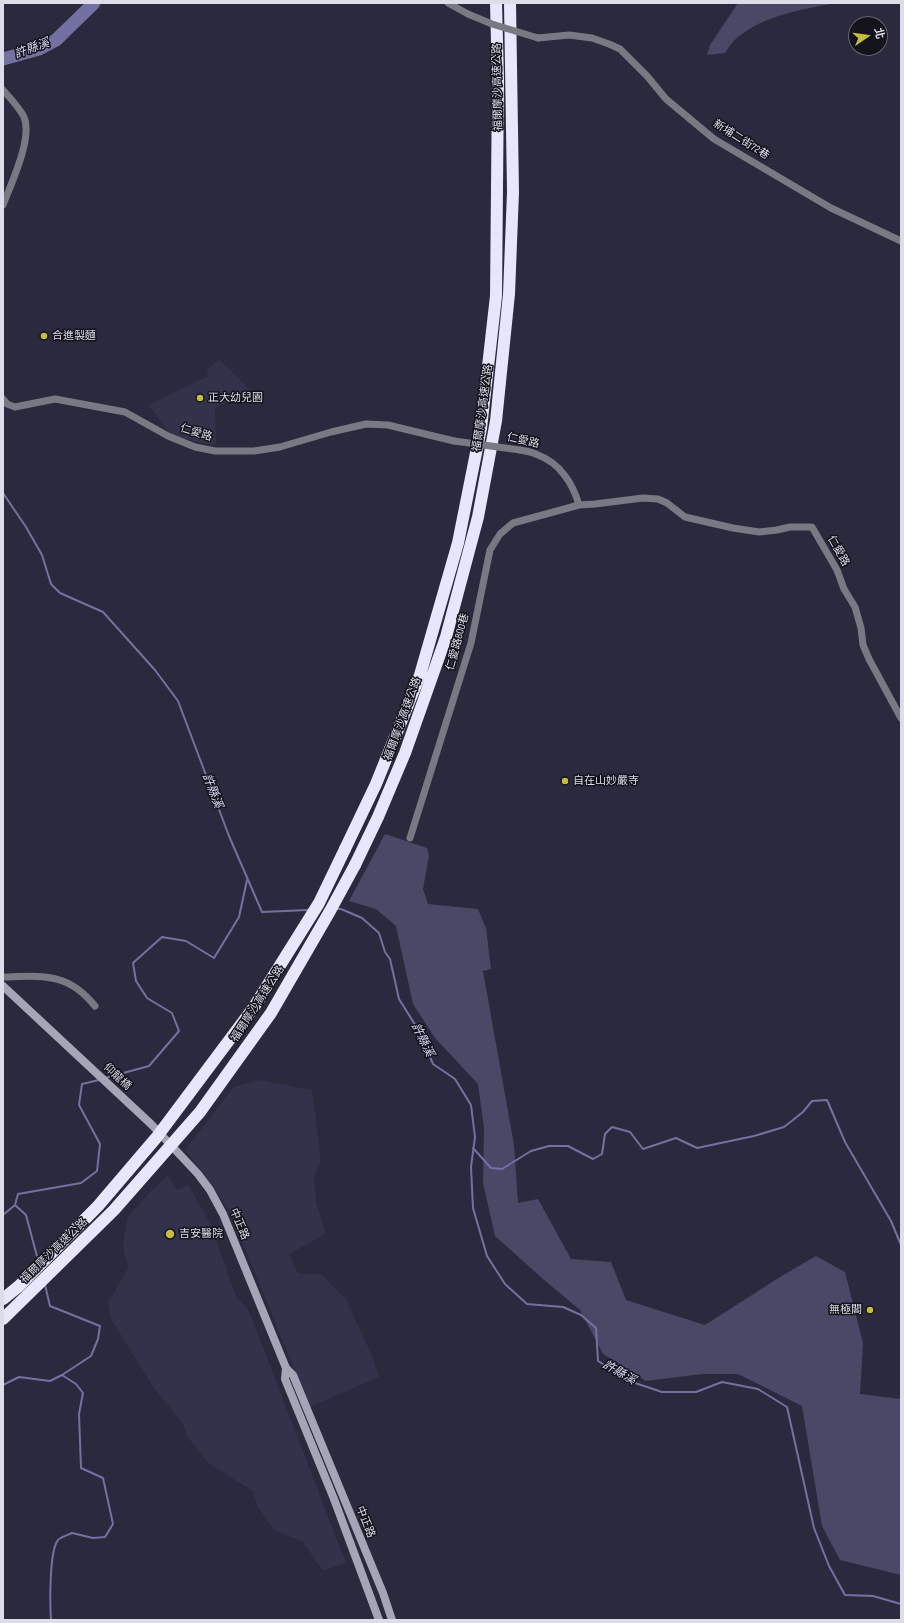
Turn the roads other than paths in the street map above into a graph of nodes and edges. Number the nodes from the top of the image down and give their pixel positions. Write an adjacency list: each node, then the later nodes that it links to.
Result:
1 (448, 3): 6 (street, 新埔二街72巷, bridge)
2 (496, 3): 15 (highway, 福爾摩沙高速公路, bridge)
3 (510, 3): 16 (highway, 福爾摩沙高速公路, bridge)
4 (3, 90): 5 (street)
5 (3, 205)
6 (901, 241)
7 (3, 399): 8 (street, 仁愛路, bridge)
8 (579, 505): 9 (street, 仁愛路); 10 (street, 仁愛路800巷)
9 (901, 718)
10 (410, 838)
11 (3, 976): 13 (street)
12 (3, 986): 14 (main road, 仰龍橋)
13 (95, 1006)
14 (137, 1110): 17 (main road, 中正路)
15 (3, 1299)
16 (3, 1319)
17 (286, 1368): 18 (main road, 中正路); 19 (main road, 中正路)
18 (379, 1620)
19 (392, 1620)

